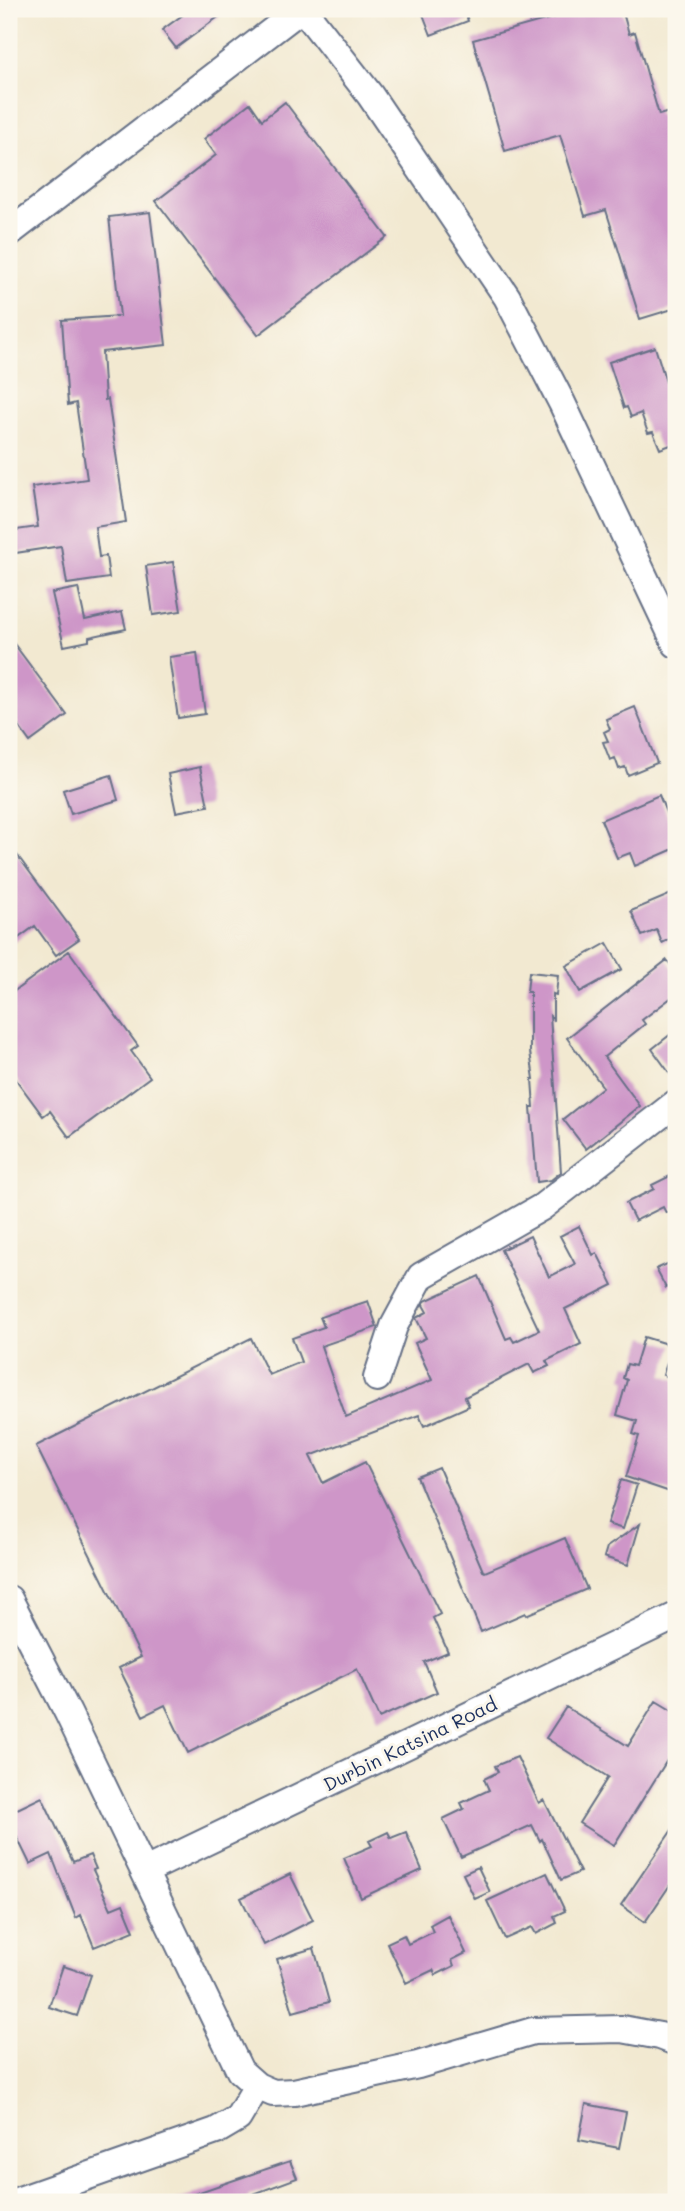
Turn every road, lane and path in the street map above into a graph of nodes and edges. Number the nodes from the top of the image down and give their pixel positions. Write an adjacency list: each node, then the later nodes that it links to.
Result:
1 (302, 9): 2 (street); 3 (street)
2 (9, 233)
3 (676, 644)
4 (676, 1103): 5 (street)
5 (377, 1378)
6 (9, 1599): 8 (street)
7 (676, 1616): 8 (street, Durbin Katsina Road)
8 (145, 1871): 10 (street)
9 (676, 2042): 10 (street)
10 (257, 2086): 11 (street)
11 (15, 2202)

